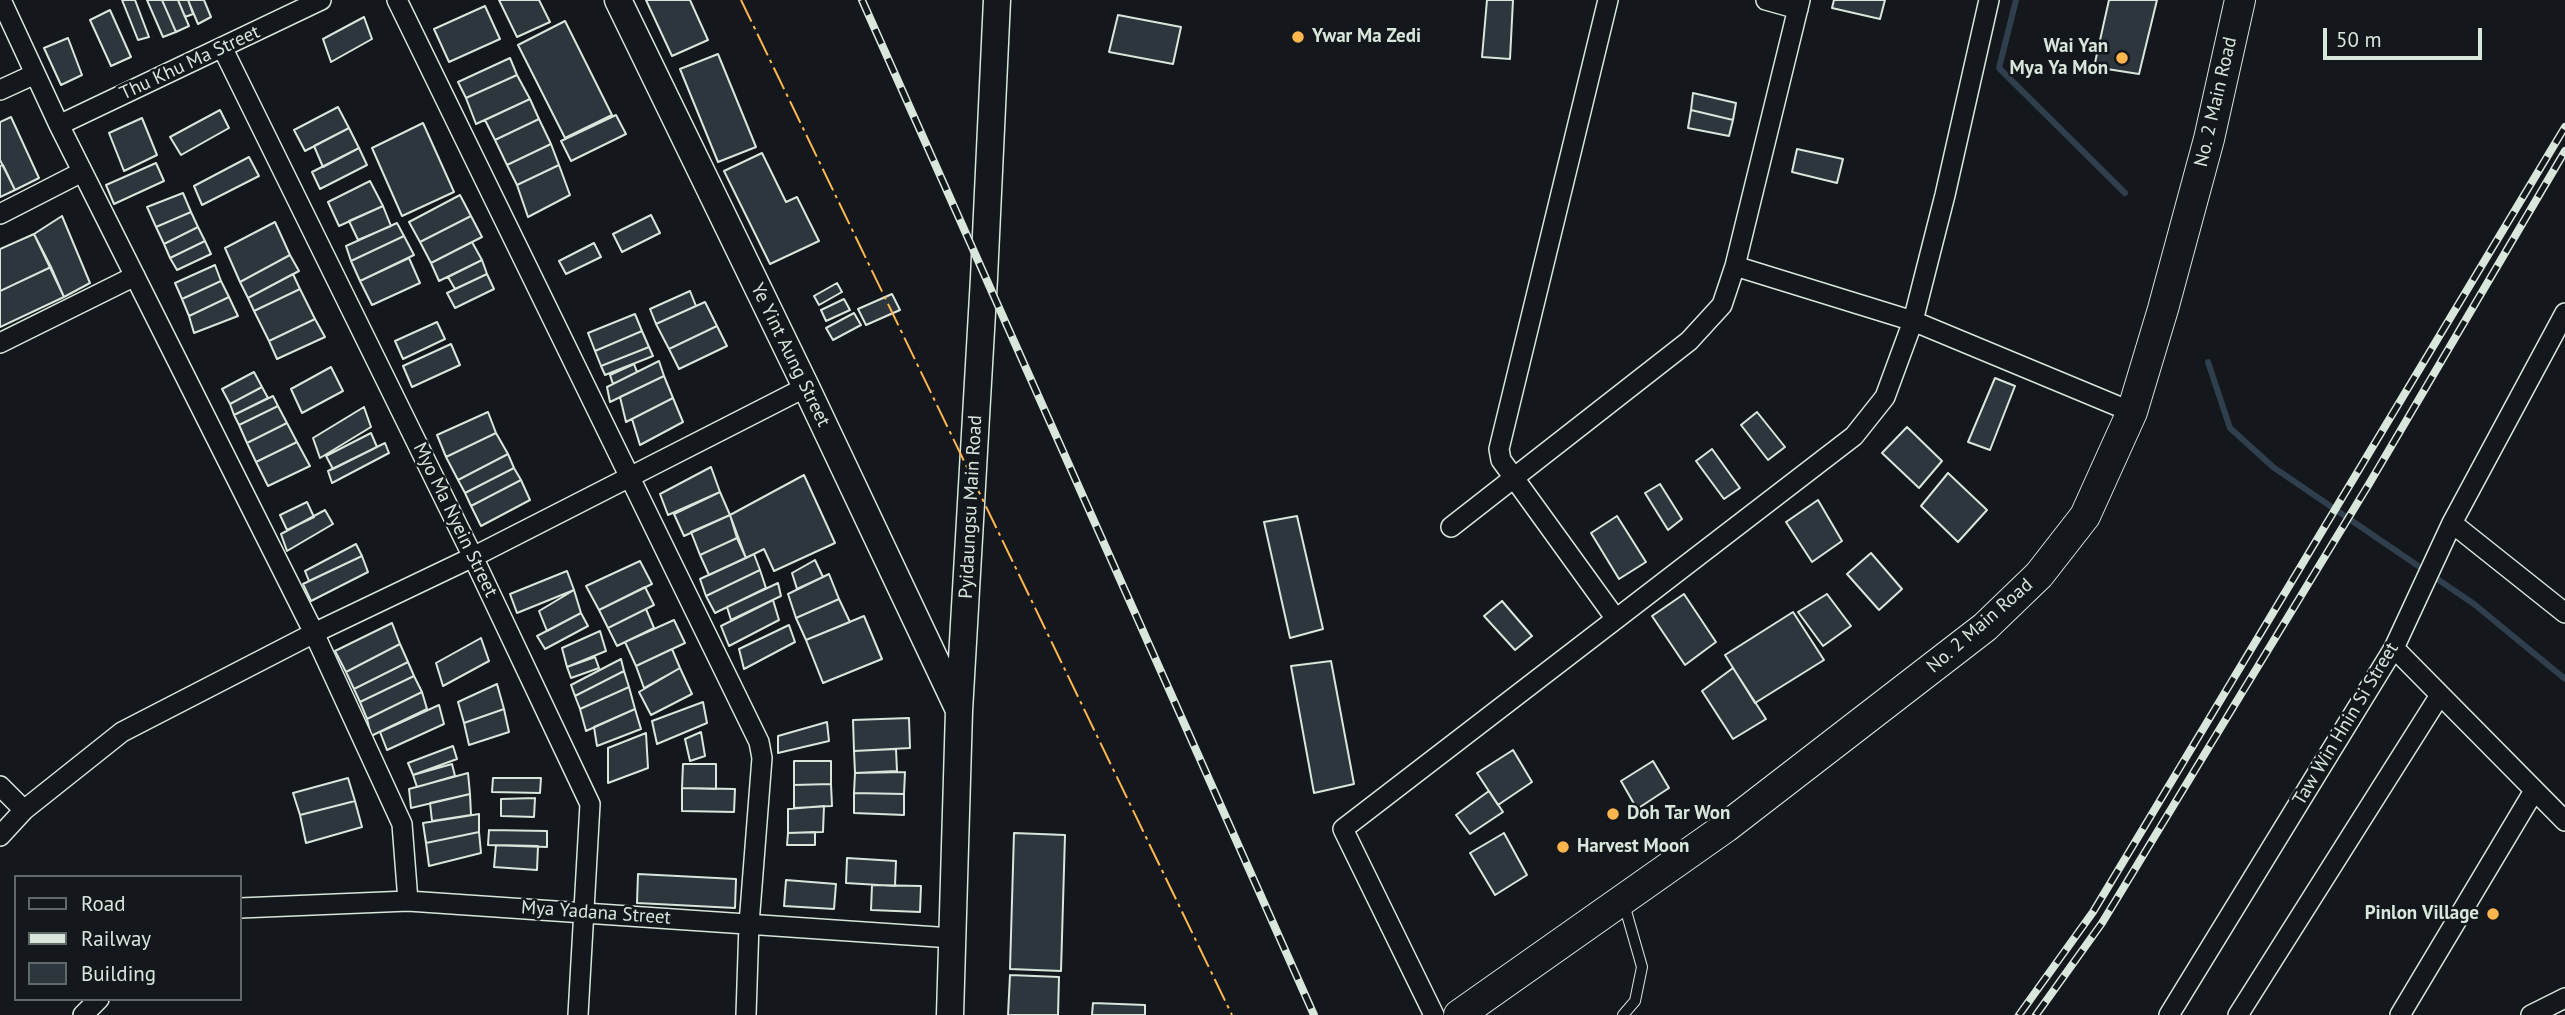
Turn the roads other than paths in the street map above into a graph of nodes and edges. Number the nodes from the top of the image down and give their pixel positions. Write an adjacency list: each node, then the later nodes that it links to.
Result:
1 (1, 0): 12 (street)
2 (321, 0): 11 (street, Thu Khu Ma Street)
3 (397, 0): 24 (street)
4 (618, 0): 22 (main road, Ye Yint Aung Street)
5 (997, 0): 34 (main road, Pyidaungsu Main Road)
6 (1608, 0): 25 (street)
7 (1766, 0): 10 (street)
8 (1989, 0): 19 (street)
9 (2240, 0): 23 (main road, No. 2 Main Road)
10 (1799, 4): 17 (street)
11 (222, 47): 14 (street, Thu Khu Ma Street); 28 (street, Myo Ma Nyein Street)
12 (35, 74): 13 (street); 14 (street)
13 (0, 90)
14 (59, 125): 15 (street)
15 (82, 172): 16 (street); 18 (street)
16 (0, 214)
17 (1735, 266): 19 (street); 25 (street)
18 (135, 276): 21 (street); 31 (street)
19 (1913, 321): 23 (street); 30 (street)
20 (2562, 326): 26 (street, Taw Win Hnin Si Street)
21 (0, 343)
22 (806, 387): 24 (street); 34 (main road, Ye Yint Aung Street)
23 (2132, 412): 41 (main road, No. 2 Main Road)
24 (630, 477): 28 (street); 44 (street)
25 (1514, 478): 27 (street); 30 (street)
26 (2452, 523): 29 (street); 32 (street, Taw Win Hnin Si Street)
27 (1451, 527)
28 (473, 557): 31 (street); 43 (street, Myo Ma Nyein Street)
29 (2565, 613)
30 (1616, 619): 52 (street)
31 (314, 633): 37 (street); 40 (street)
32 (2394, 648): 33 (street); 55 (street, Taw Win Hnin Si Street)
33 (2440, 695): 36 (street); 56 (street)
34 (959, 711): 45 (main road, Pyidaungsu Main Road)
35 (0, 786): 37 (street)
36 (2534, 791): 38 (street); 57 (street)
37 (24, 810): 39 (street)
38 (2565, 821)
39 (0, 836)
40 (408, 901): 42 (street, Mya Yadana Street); 43 (street, Mya Yadana Street)
41 (1623, 901): 53 (main road, No. 2 Main Road); 54 (lane)
42 (242, 908)
43 (583, 913): 44 (street, Mya Yadana Street); 49 (street, Myo Ma Nyein Street)
44 (749, 924): 45 (street, Mya Yadana Street); 50 (street)
45 (952, 938): 51 (main road, Pyidaungsu Main Road)
46 (2565, 998): 58 (street)
47 (97, 1001): 48 (street)
48 (83, 1015)
49 (578, 1015)
50 (746, 1015)
51 (950, 1015)
52 (1434, 1015)
53 (1460, 1015)
54 (1623, 1015)
55 (2169, 1015)
56 (2238, 1015)
57 (2400, 1015)
58 (2531, 1015)

